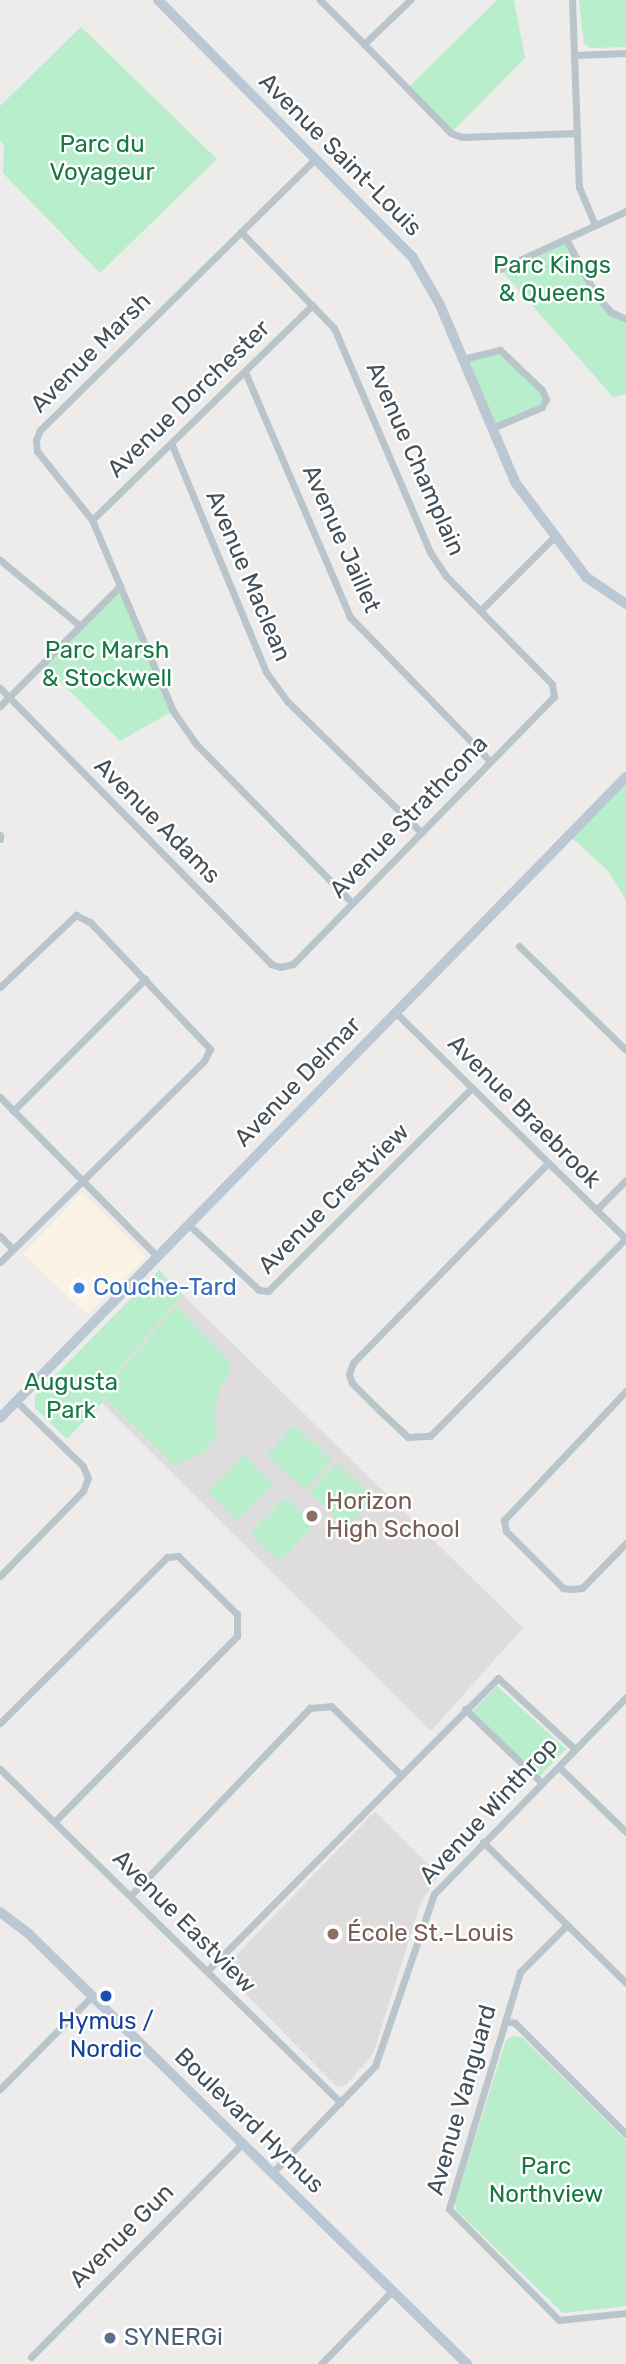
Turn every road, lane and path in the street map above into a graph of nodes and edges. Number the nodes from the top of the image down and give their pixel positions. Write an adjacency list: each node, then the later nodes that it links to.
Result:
1 (159, 0): 9 (street, Avenue Saint-Louis)
2 (320, 0): 5 (street)
3 (410, 0): 5 (street)
4 (572, 0): 7 (street)
5 (364, 44): 8 (street)
6 (626, 53): 7 (street)
7 (575, 55): 8 (street)
8 (578, 133): 11 (street)
9 (314, 160): 12 (street, Avenue Marsh); 17 (street, Avenue Saint-Louis)
10 (626, 211): 11 (street)
11 (595, 225): 13 (street)
12 (241, 232): 15 (street, Avenue Champlain); 21 (street, Avenue Marsh)
13 (566, 239): 14 (street); 16 (street)
14 (500, 269)
15 (312, 304): 18 (street, Avenue Dorchester); 26 (street, Avenue Champlain)
16 (626, 319)
17 (463, 359): 19 (street, Avenue Saint-Louis); 19 (street)
18 (245, 372): 20 (street, Avenue Dorchester); 32 (street, Avenue Jaillet)
19 (492, 428): 22 (street, Avenue Saint-Louis)
20 (172, 445): 21 (street, Avenue Dorchester); 34 (street, Avenue Maclean)
21 (92, 520): 24 (street, Avenue Marsh)
22 (555, 537): 25 (street, Avenue Saint-Louis); 26 (street)
23 (0, 560): 27 (street)
24 (121, 586): 27 (street); 35 (street, Avenue Marsh)
25 (626, 604)
26 (481, 610): 30 (street, Avenue Champlain)
27 (80, 626): 29 (street)
28 (0, 688): 29 (street, Avenue Adams)
29 (9, 697): 31 (street); 37 (street, Avenue Adams)
30 (554, 697): 32 (street, Avenue Strathcona)
31 (0, 706)
32 (490, 761): 34 (street, Avenue Strathcona)
33 (626, 777): 40 (street, Avenue Delmar)
34 (422, 832): 35 (street, Avenue Strathcona)
35 (352, 903): 37 (street, Avenue Strathcona)
36 (519, 946): 41 (street)
37 (293, 964)
38 (145, 979): 39 (street); 44 (street); 47 (street)
39 (0, 987)
40 (396, 1013): 42 (street, Avenue Braebrook); 49 (street, Avenue Delmar)
41 (626, 1050)
42 (472, 1088): 45 (street, Avenue Braebrook); 49 (street, Avenue Crestview)
43 (0, 1097): 44 (street)
44 (13, 1111): 47 (street)
45 (548, 1163): 48 (street, Avenue Braebrook); 51 (street)
46 (626, 1180): 48 (street)
47 (82, 1181): 52 (street); 53 (street)
48 (596, 1210): 51 (street, Avenue Braebrook)
49 (188, 1224): 53 (street, Avenue Delmar)
50 (0, 1236): 52 (street)
51 (626, 1239)
52 (13, 1249): 54 (street)
53 (156, 1255): 56 (street, Avenue Delmar)
54 (0, 1262)
55 (626, 1391): 58 (street)
56 (16, 1401): 57 (street, Avenue Delmar); 59 (street)
57 (0, 1418)
58 (626, 1543)
59 (0, 1576)
60 (626, 1697): 63 (street, Avenue Winthrop)
61 (465, 1709): 63 (street); 66 (street); 67 (street)
62 (0, 1723): 68 (street)
63 (575, 1749): 64 (street, Avenue Winthrop)
64 (559, 1766): 67 (street, Avenue Winthrop); 69 (street)
65 (0, 1769): 68 (street, Avenue Eastview)
66 (400, 1774): 71 (street); 74 (street)
67 (541, 1783): 70 (street, Avenue Winthrop)
68 (55, 1821): 71 (street, Avenue Eastview)
69 (626, 1832)
70 (483, 1842): 73 (street); 79 (street, Avenue Winthrop)
71 (131, 1895): 74 (street, Avenue Eastview)
72 (0, 1912): 76 (street, Boulevard Hymus)
73 (566, 1926): 75 (street); 77 (street, Avenue Vanguard)
74 (207, 1971): 79 (street, Avenue Eastview)
75 (626, 1983)
76 (92, 1996): 78 (street); 81 (street, Boulevard Hymus)
77 (505, 2021): 80 (street); 84 (street, Avenue Vanguard)
78 (0, 2089)
79 (341, 2103): 82 (street, Avenue Winthrop)
80 (626, 2134)
81 (242, 2144): 82 (street, Boulevard Hymus); 85 (street, Avenue Gun)
82 (272, 2173): 83 (street, Boulevard Hymus)
83 (392, 2291): 86 (street); 87 (street, Boulevard Hymus)
84 (626, 2314)
85 (31, 2357)
86 (321, 2364)
87 (467, 2364)

